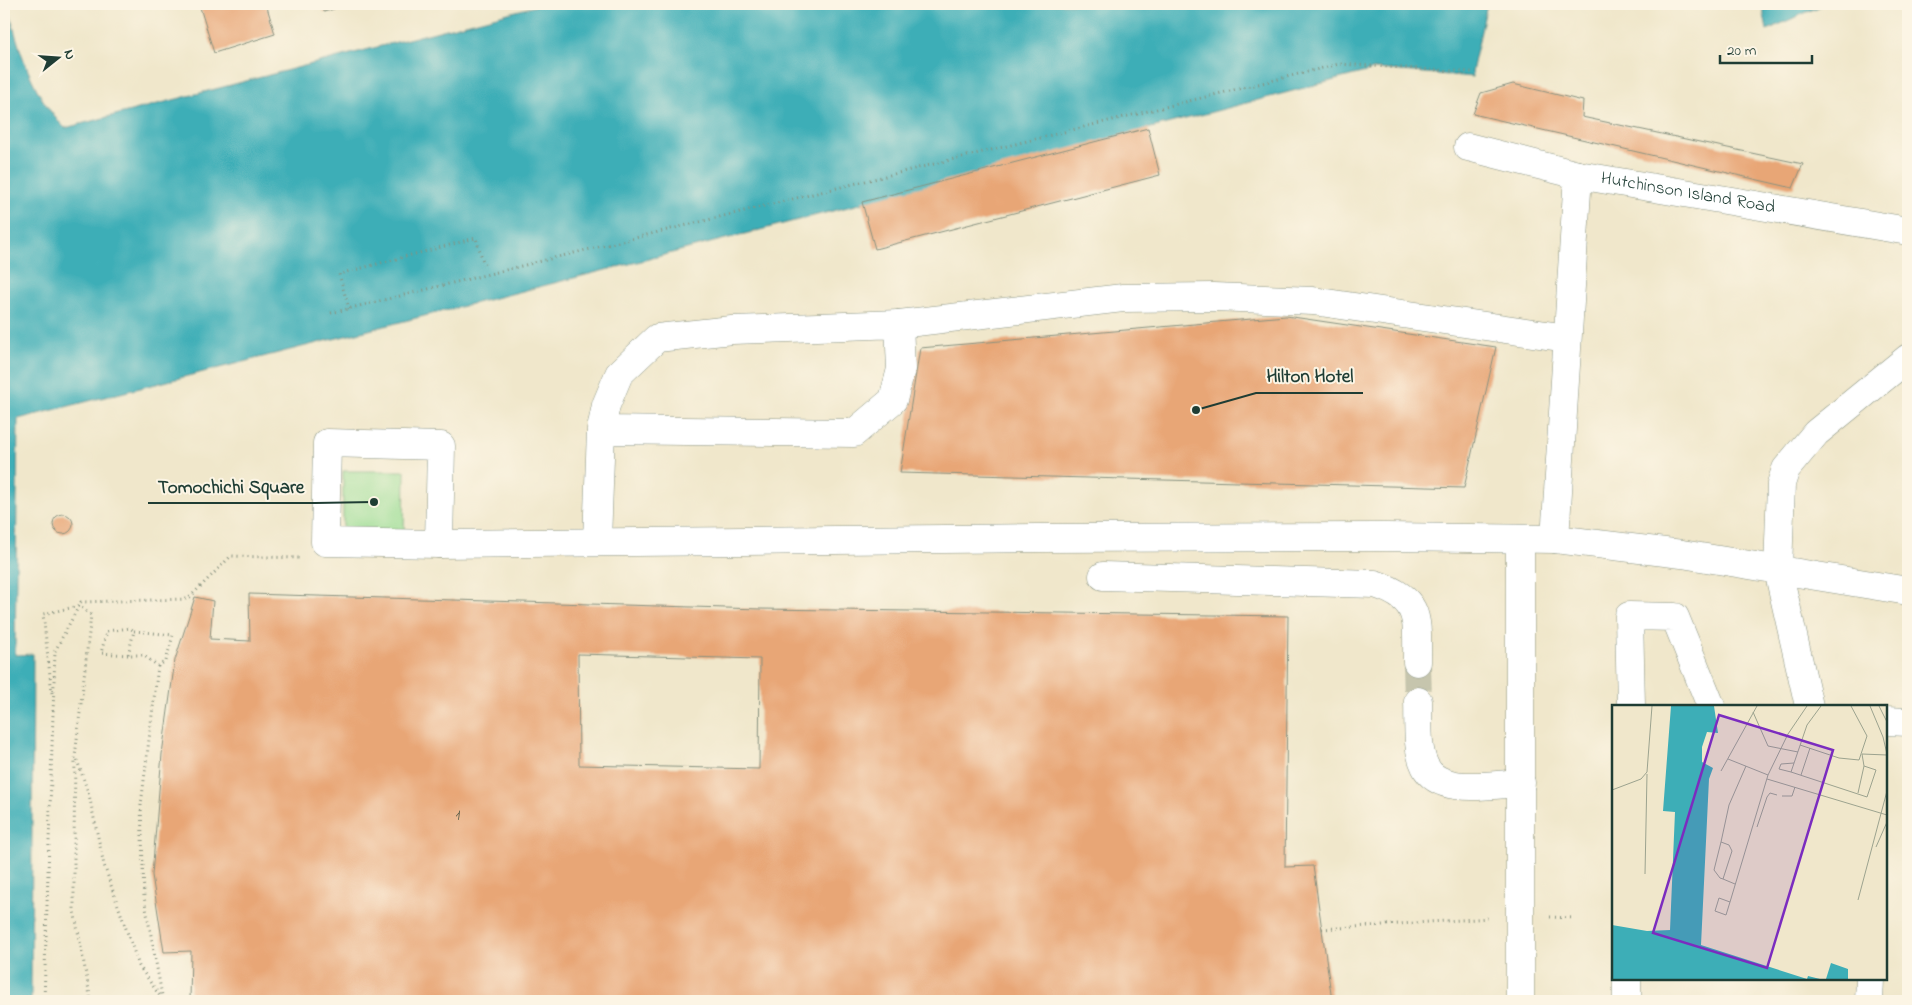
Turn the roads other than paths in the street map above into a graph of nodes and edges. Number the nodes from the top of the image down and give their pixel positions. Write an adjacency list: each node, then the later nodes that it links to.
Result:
1 (1468, 147): 2 (street, Hutchinson Island Road)
2 (1578, 175): 3 (street, Hutchinson Island Road); 5 (street)
3 (1908, 231)
4 (899, 324): 5 (street); 7 (street); 7 (street)
5 (1568, 338): 9 (street)
6 (1908, 358): 12 (street)
7 (602, 430): 10 (street)
8 (1520, 539): 9 (street); 10 (street); 22 (street)
9 (1555, 539): 12 (street)
10 (597, 541): 11 (street)
11 (439, 544): 11 (street)
12 (1778, 570): 14 (street); 19 (street)
13 (1103, 576): 15 (street)
14 (1908, 591)
15 (1417, 662)
16 (1418, 701): 22 (street)
17 (1631, 705): 18 (street)
18 (1711, 705)
19 (1809, 705)
20 (1887, 721): 21 (street)
21 (1908, 722)
22 (1520, 783): 25 (street)
23 (1627, 980): 26 (street)
24 (1870, 980): 27 (street)
25 (1520, 1001)
26 (1627, 1001)
27 (1869, 1001)

